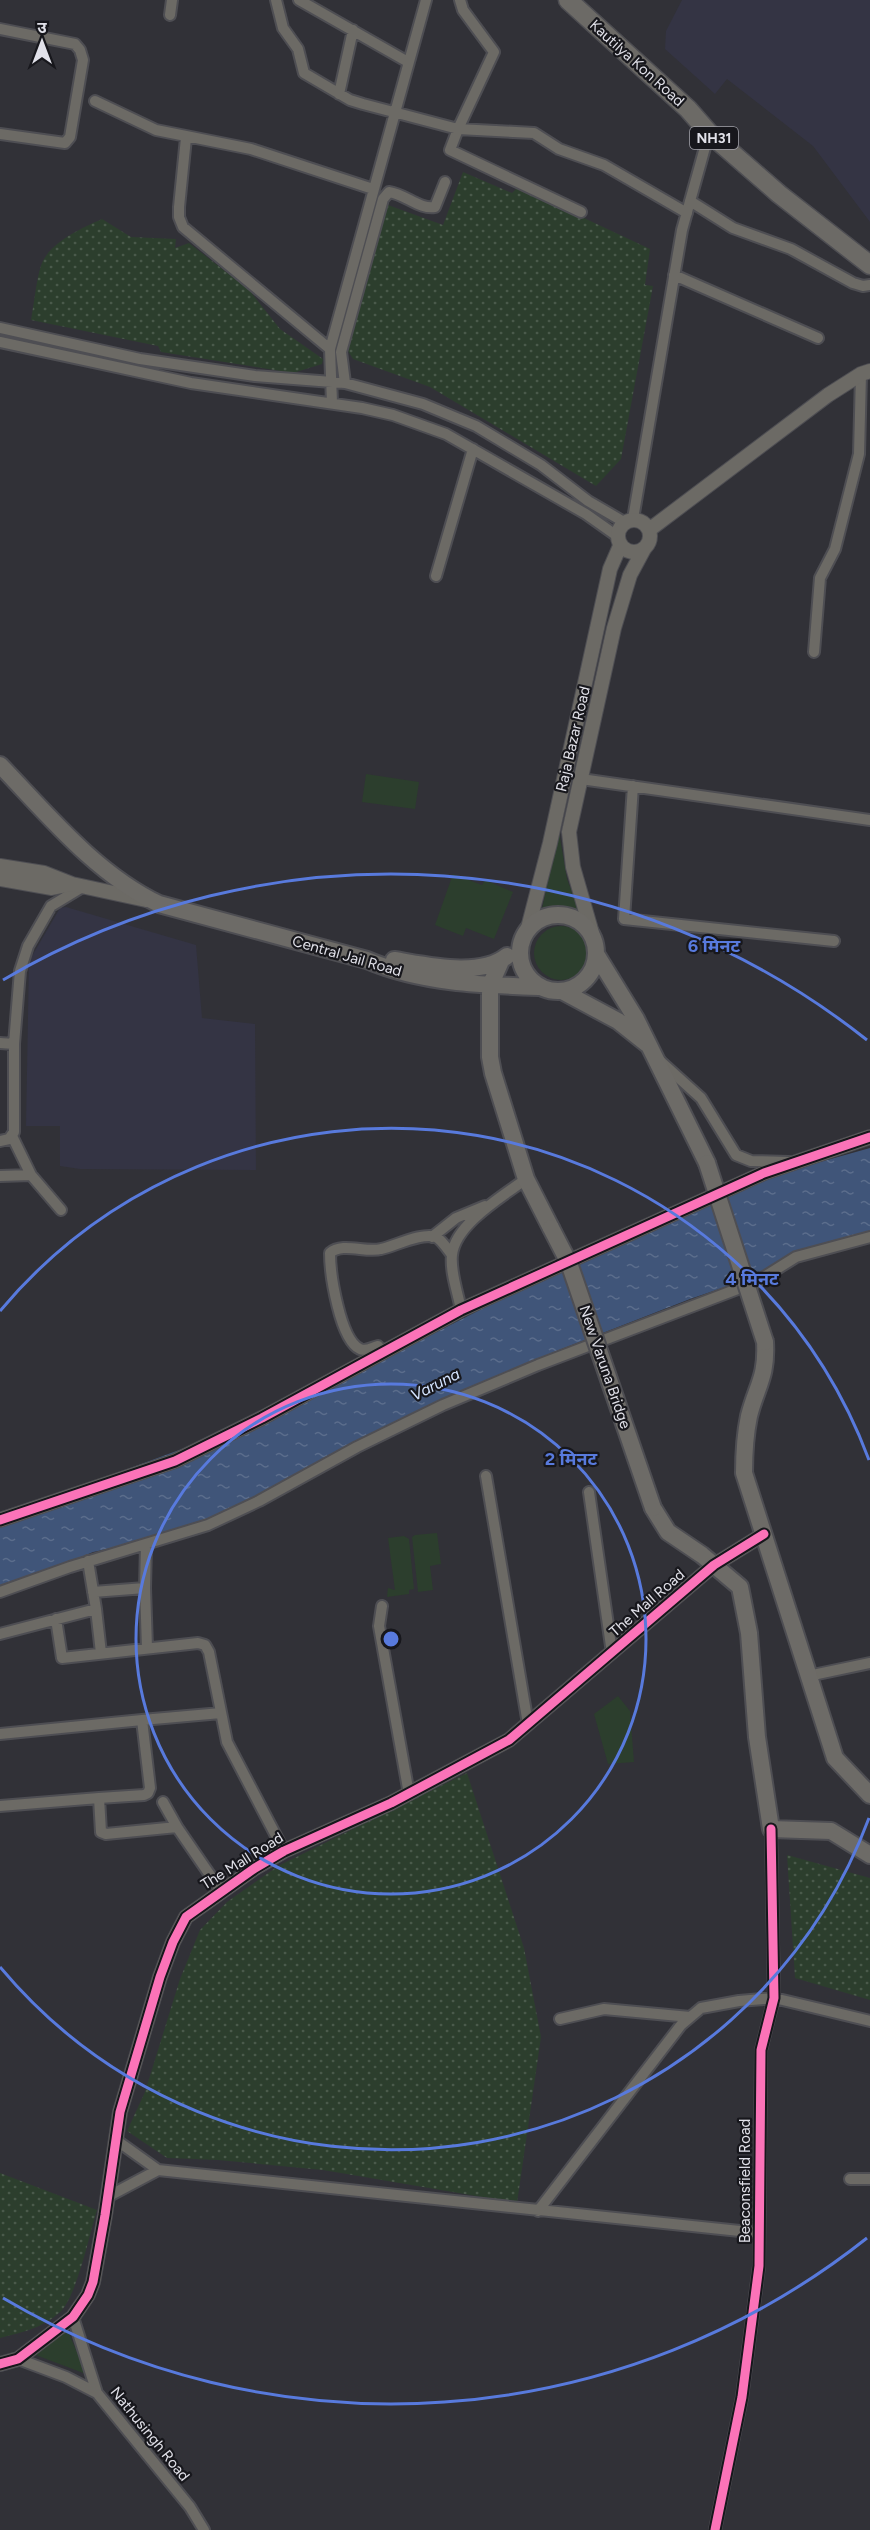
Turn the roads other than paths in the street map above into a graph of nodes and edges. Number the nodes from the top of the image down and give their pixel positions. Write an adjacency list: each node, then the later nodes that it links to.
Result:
1 (172, 0): 7 (street)
2 (276, 0): 11 (street)
3 (299, 0): 9 (street)
4 (426, 0): 10 (street)
5 (460, 0): 14 (street)
6 (568, 0): 15 (highway, Kautilya Kon Road / NH31)
7 (170, 15)
8 (0, 29): 16 (street)
9 (352, 30): 10 (street); 11 (street)
10 (408, 62): 13 (street)
11 (339, 94): 13 (street)
12 (95, 101): 17 (street)
13 (393, 112): 14 (street); 19 (street)
14 (458, 129): 21 (street); 22 (street)
15 (709, 133): 20 (street); 23 (highway, Kautilya Kon Road / NH31)
16 (0, 134)
17 (186, 138): 19 (street); 29 (street)
18 (445, 182): 32 (street)
19 (373, 189): 29 (street)
20 (690, 201): 22 (street); 25 (street)
21 (581, 212)
22 (687, 213): 24 (street)
23 (870, 265)
24 (674, 275): 27 (street); 35 (street)
25 (870, 285)
26 (0, 328): 31 (street)
27 (818, 338)
28 (0, 342): 33 (street)
29 (330, 349): 31 (street)
30 (866, 372): 36 (street); 40 (street)
31 (332, 382): 32 (street); 33 (street)
32 (345, 383): 35 (street)
33 (332, 403): 34 (street)
34 (473, 449): 37 (street); 39 (street)
35 (629, 521): 36 (street); 37 (street)
36 (649, 530): 38 (street)
37 (619, 541): 38 (street); 49 (street)
38 (644, 549): 42 (street, Raja Bazar Road)
39 (436, 576)
40 (814, 652)
41 (0, 765): 48 (main road, Central Jail Road)
42 (581, 779): 43 (street); 52 (street, Raja Bazar Road)
43 (633, 786): 44 (street); 50 (street)
44 (870, 820)
45 (0, 866): 47 (street, Central Jail Road)
46 (0, 879): 47 (street)
47 (78, 885): 48 (street, Central Jail Road); 59 (street)
48 (159, 904): 53 (main road, Central Jail Road)
49 (528, 928): 51 (main road); 52 (main road)
50 (834, 941)
51 (520, 945): 54 (main road); 56 (main road)
52 (595, 947): 57 (main road); 60 (main road)
53 (367, 960): 54 (main road); 55 (main road, Central Jail Road)
54 (501, 961): 55 (main road)
55 (490, 986): 56 (main road, Central Jail Road); 67 (main road, New Varuna Bridge)
56 (539, 987): 57 (main road)
57 (562, 991): 60 (main road)
58 (0, 1043): 59 (street)
59 (15, 1044): 61 (street)
60 (654, 1053): 64 (street); 78 (main road, bridge)
61 (12, 1136): 63 (street); 65 (street)
62 (870, 1137): 64 (street)
63 (0, 1141)
64 (798, 1162): 73 (street)
65 (31, 1174): 66 (street); 69 (street)
66 (0, 1176)
67 (526, 1179): 68 (street); 81 (main road, New Varuna Bridge, bridge)
68 (496, 1202): 70 (street); 72 (street)
69 (61, 1210)
70 (432, 1237): 72 (street); 74 (street)
71 (870, 1237): 79 (street)
72 (452, 1255): 73 (street)
73 (461, 1310): 74 (street)
74 (383, 1353): 77 (street)
75 (486, 1476): 96 (street)
76 (589, 1492): 91 (street)
77 (0, 1520)
78 (764, 1534): 81 (street, The Mall Road); 93 (main road)
79 (146, 1545): 80 (street); 82 (street)
80 (88, 1561): 83 (street); 84 (street)
81 (714, 1565): 91 (street, The Mall Road); 104 (main road, New Varuna Bridge)
82 (144, 1588): 84 (street); 89 (street)
83 (0, 1592)
84 (93, 1592): 86 (street)
85 (382, 1606): 98 (street)
86 (96, 1609): 87 (street); 90 (street)
87 (56, 1619): 88 (street); 90 (street)
88 (0, 1634)
89 (147, 1648): 90 (street); 94 (street)
90 (102, 1653)
91 (612, 1653): 96 (street, The Mall Road)
92 (870, 1663): 93 (street)
93 (808, 1676): 99 (main road)
94 (221, 1713): 95 (street); 105 (street)
95 (142, 1720): 97 (street); 100 (street)
96 (528, 1724): 98 (street, The Mall Road)
97 (0, 1734)
98 (409, 1794): 105 (street, The Mall Road)
99 (870, 1795)
100 (99, 1798): 102 (street); 103 (street)
101 (163, 1802): 103 (street)
102 (0, 1806)
103 (177, 1827): 107 (street)
104 (771, 1829): 106 (main road); 108 (street, Beaconsfield Road)
105 (284, 1851): 107 (street, The Mall Road)
106 (870, 1855)
107 (221, 1891): 112 (street, The Mall Road)
108 (774, 1998): 109 (street); 111 (street); 118 (street, Beaconsfield Road)
109 (690, 2017): 110 (street); 117 (street)
110 (560, 2019)
111 (870, 2021)
112 (116, 2140): 113 (street); 116 (street, The Mall Road)
113 (159, 2170): 116 (street); 117 (street)
114 (850, 2179): 115 (street)
115 (870, 2179)
116 (109, 2196): 119 (street, The Mall Road)
117 (538, 2211): 118 (street)
118 (759, 2233): 123 (street, Beaconsfield Road)
119 (73, 2318): 120 (street, The Mall Road); 121 (street, Nathusingh Road)
120 (6, 2361): 121 (street)
121 (97, 2393): 122 (street, Nathusingh Road)
122 (204, 2530)
123 (715, 2530)

